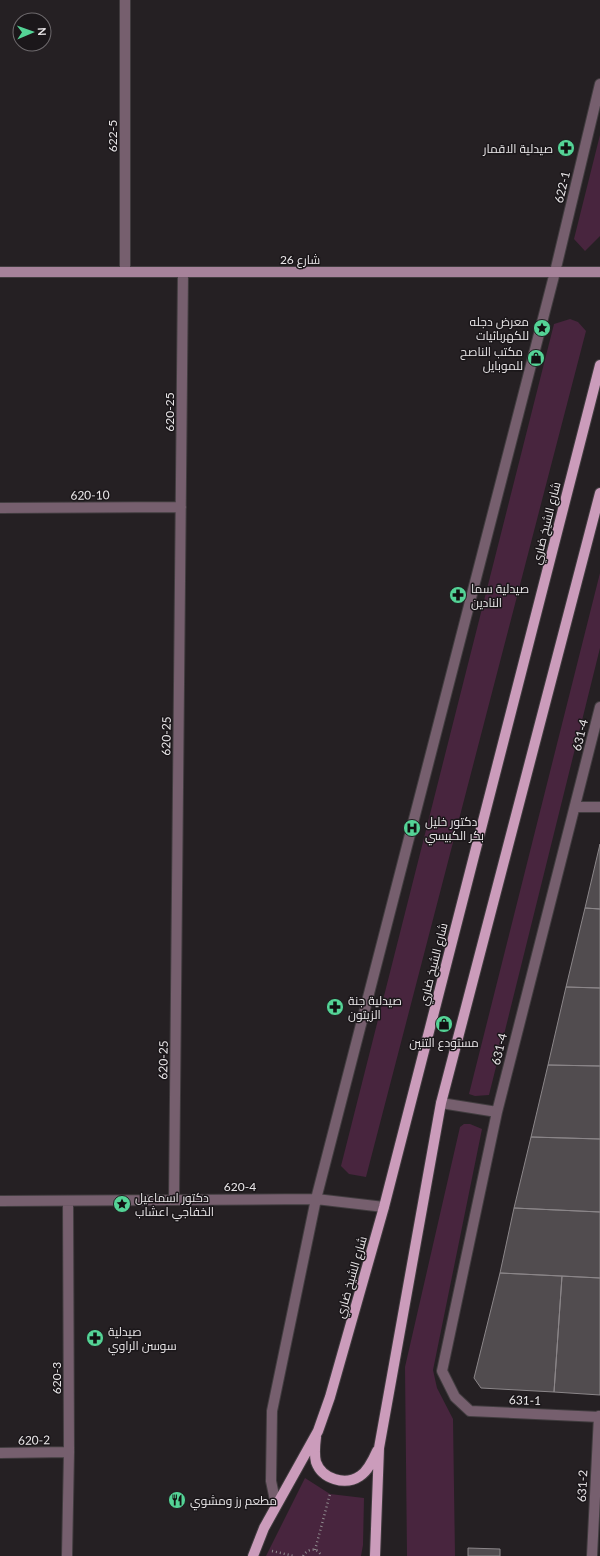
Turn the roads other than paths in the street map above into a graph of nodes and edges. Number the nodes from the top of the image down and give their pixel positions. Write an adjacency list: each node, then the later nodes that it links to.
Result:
1 (125, 0): 4 (street, 622-5)
2 (600, 84): 6 (street, 622-1)
3 (0, 272): 4 (street, شارع 26)
4 (125, 272): 5 (street, شارع 26)
5 (183, 272): 6 (street, شارع 26); 10 (street, 620-25)
6 (555, 272): 7 (street, شارع 26); 17 (street, 622-1)
7 (600, 272)
8 (600, 365): 21 (main road, شارع الشيخ ضاري)
9 (600, 493): 15 (main road)
10 (181, 507): 11 (street, 620-10); 18 (street, 620-25)
11 (0, 508)
12 (600, 707): 13 (street, 631-4)
13 (575, 807): 14 (street); 16 (street, 631-4)
14 (600, 807)
15 (441, 1103): 16 (street); 25 (main road)
16 (496, 1112): 22 (street, 631-4)
17 (316, 1199): 18 (street, 620-4); 21 (street, 620-4); 28 (street, 622-1)
18 (174, 1200): 20 (street, 620-4)
19 (0, 1201): 20 (street, 620-4)
20 (68, 1201): 26 (street, 620-3)
21 (384, 1207): 24 (main road, شارع الشيخ ضاري)
22 (455, 1397): 23 (street, 631-1)
23 (599, 1416): 32 (street, 631-2)
24 (318, 1431): 25 (main road); 28 (main road, شارع الشيخ ضاري)
25 (379, 1448): 31 (main road)
26 (69, 1452): 27 (street, 620-2); 29 (street, 620-3)
27 (0, 1453)
28 (276, 1506): 30 (main road, شارع الشيخ ضاري)
29 (67, 1556)
30 (253, 1556)
31 (375, 1556)
32 (592, 1556)

